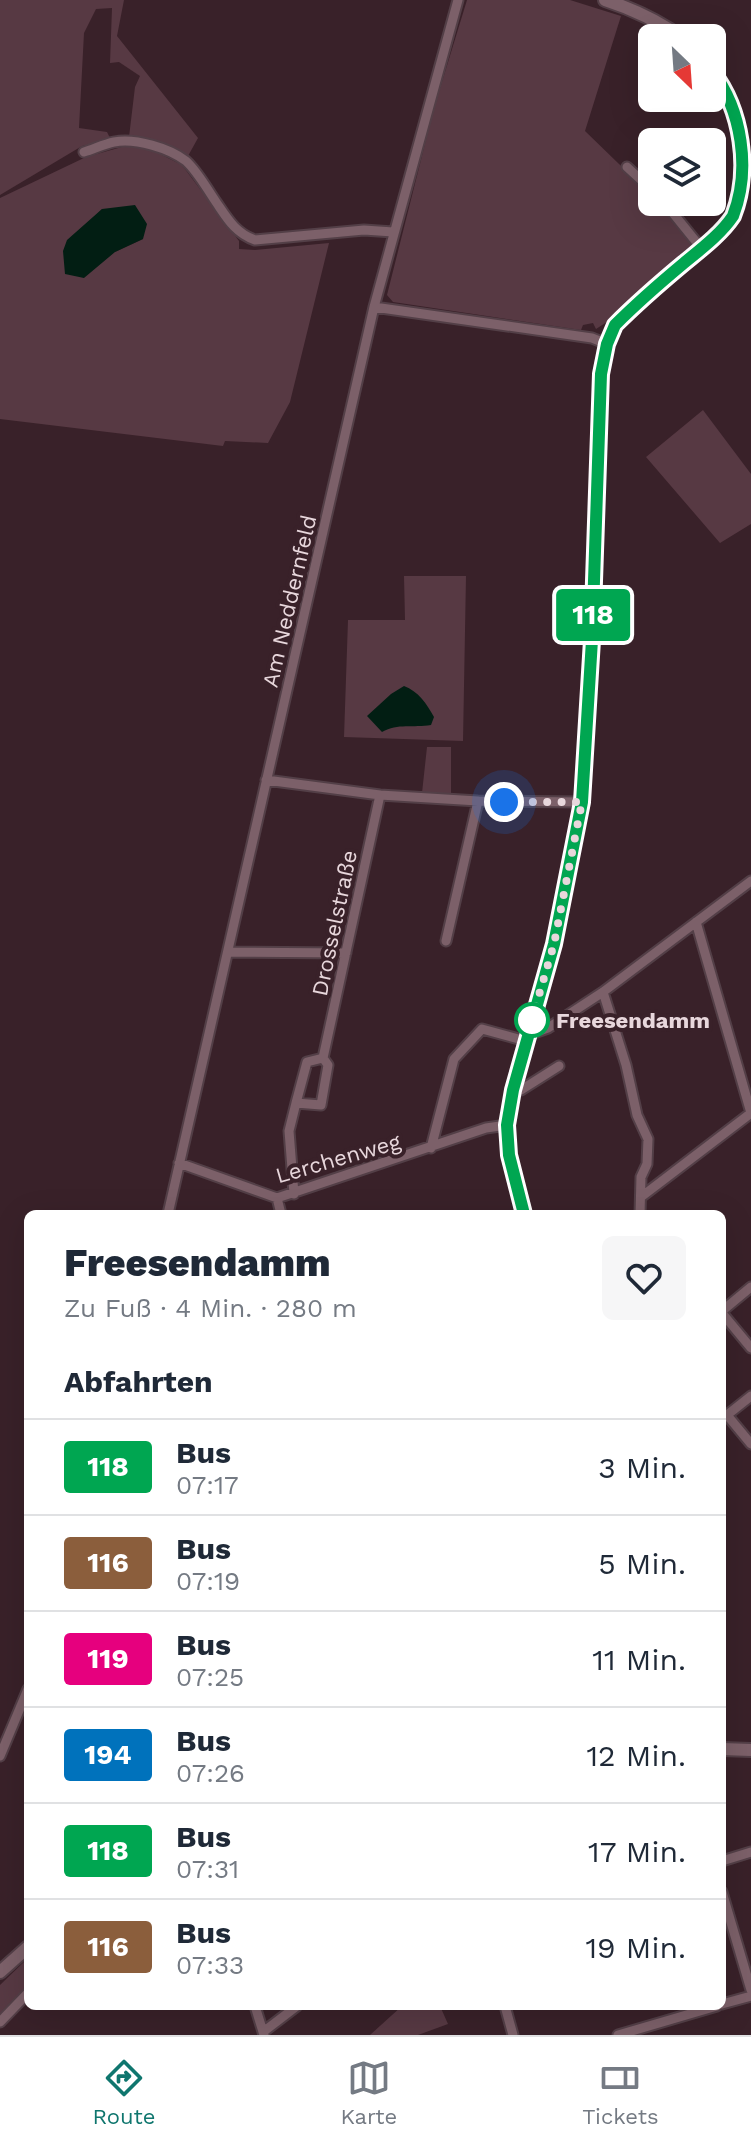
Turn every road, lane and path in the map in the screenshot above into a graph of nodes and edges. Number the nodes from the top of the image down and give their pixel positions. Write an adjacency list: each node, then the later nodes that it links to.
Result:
1 (458, 0): 10 (street, Am Neddernfeld)
2 (605, 0): 3 (street)
3 (662, 24)
4 (726, 94): 6 (street)
5 (84, 152): 10 (street)
6 (750, 157): 11 (street)
7 (627, 167): 8 (street)
8 (638, 177)
9 (675, 216): 11 (street)
10 (393, 232): 12 (street, Am Neddernfeld)
11 (702, 249): 13 (street)
12 (374, 307): 13 (street); 14 (street, Am Neddernfeld)
13 (607, 344): 17 (street)
14 (266, 780): 15 (street); 21 (street, Am Neddernfeld)
15 (380, 795): 16 (street); 22 (street, Drosselstraße)
16 (478, 801): 17 (street); 20 (street)
17 (582, 802): 24 (street)
18 (751, 881): 19 (street)
19 (696, 922): 23 (street); 29 (street)
20 (446, 941)
21 (228, 952): 22 (street); 32 (street, Am Neddernfeld)
22 (346, 953): 25 (street, Drosselstraße)
23 (603, 992): 24 (street); 34 (street)
24 (527, 1038): 27 (street); 31 (street)
25 (323, 1058): 28 (street, Drosselstraße); 28 (street, Drosselstraße)
26 (559, 1066): 27 (street)
27 (513, 1090): 30 (street)
28 (296, 1103): 33 (street, Drosselstraße)
29 (751, 1113): 34 (street)
30 (507, 1125): 31 (street, Lerchenweg); 38 (street)
31 (431, 1148): 33 (street, Lerchenweg)
32 (179, 1163): 35 (street, Lerchenweg); 36 (street, Am Neddernfeld)
33 (294, 1194): 35 (street, Lerchenweg)
34 (641, 1197): 39 (street)
35 (277, 1198): 37 (street)
36 (169, 1210)
37 (280, 1210)
38 (524, 1210)
39 (640, 1210)
40 (751, 1287): 41 (street)
41 (726, 1309)
42 (726, 1317): 43 (street)
43 (751, 1348)
44 (751, 1396): 45 (street)
45 (726, 1416)
46 (726, 1418): 47 (street)
47 (751, 1444)
48 (24, 1699): 51 (street)
49 (726, 1749): 50 (street)
50 (751, 1750)
51 (0, 1756)
52 (751, 1852): 53 (street)
53 (726, 1860)
54 (726, 1906): 57 (street)
55 (24, 1951): 56 (street)
56 (0, 1972)
57 (751, 1993): 59 (street)
58 (24, 1997): 64 (street)
59 (726, 2002)
60 (256, 2010): 65 (street)
61 (292, 2010): 65 (street)
62 (506, 2010): 66 (street)
63 (702, 2010): 67 (street)
64 (0, 2022)
65 (263, 2033)
66 (513, 2035)
67 (618, 2035)

